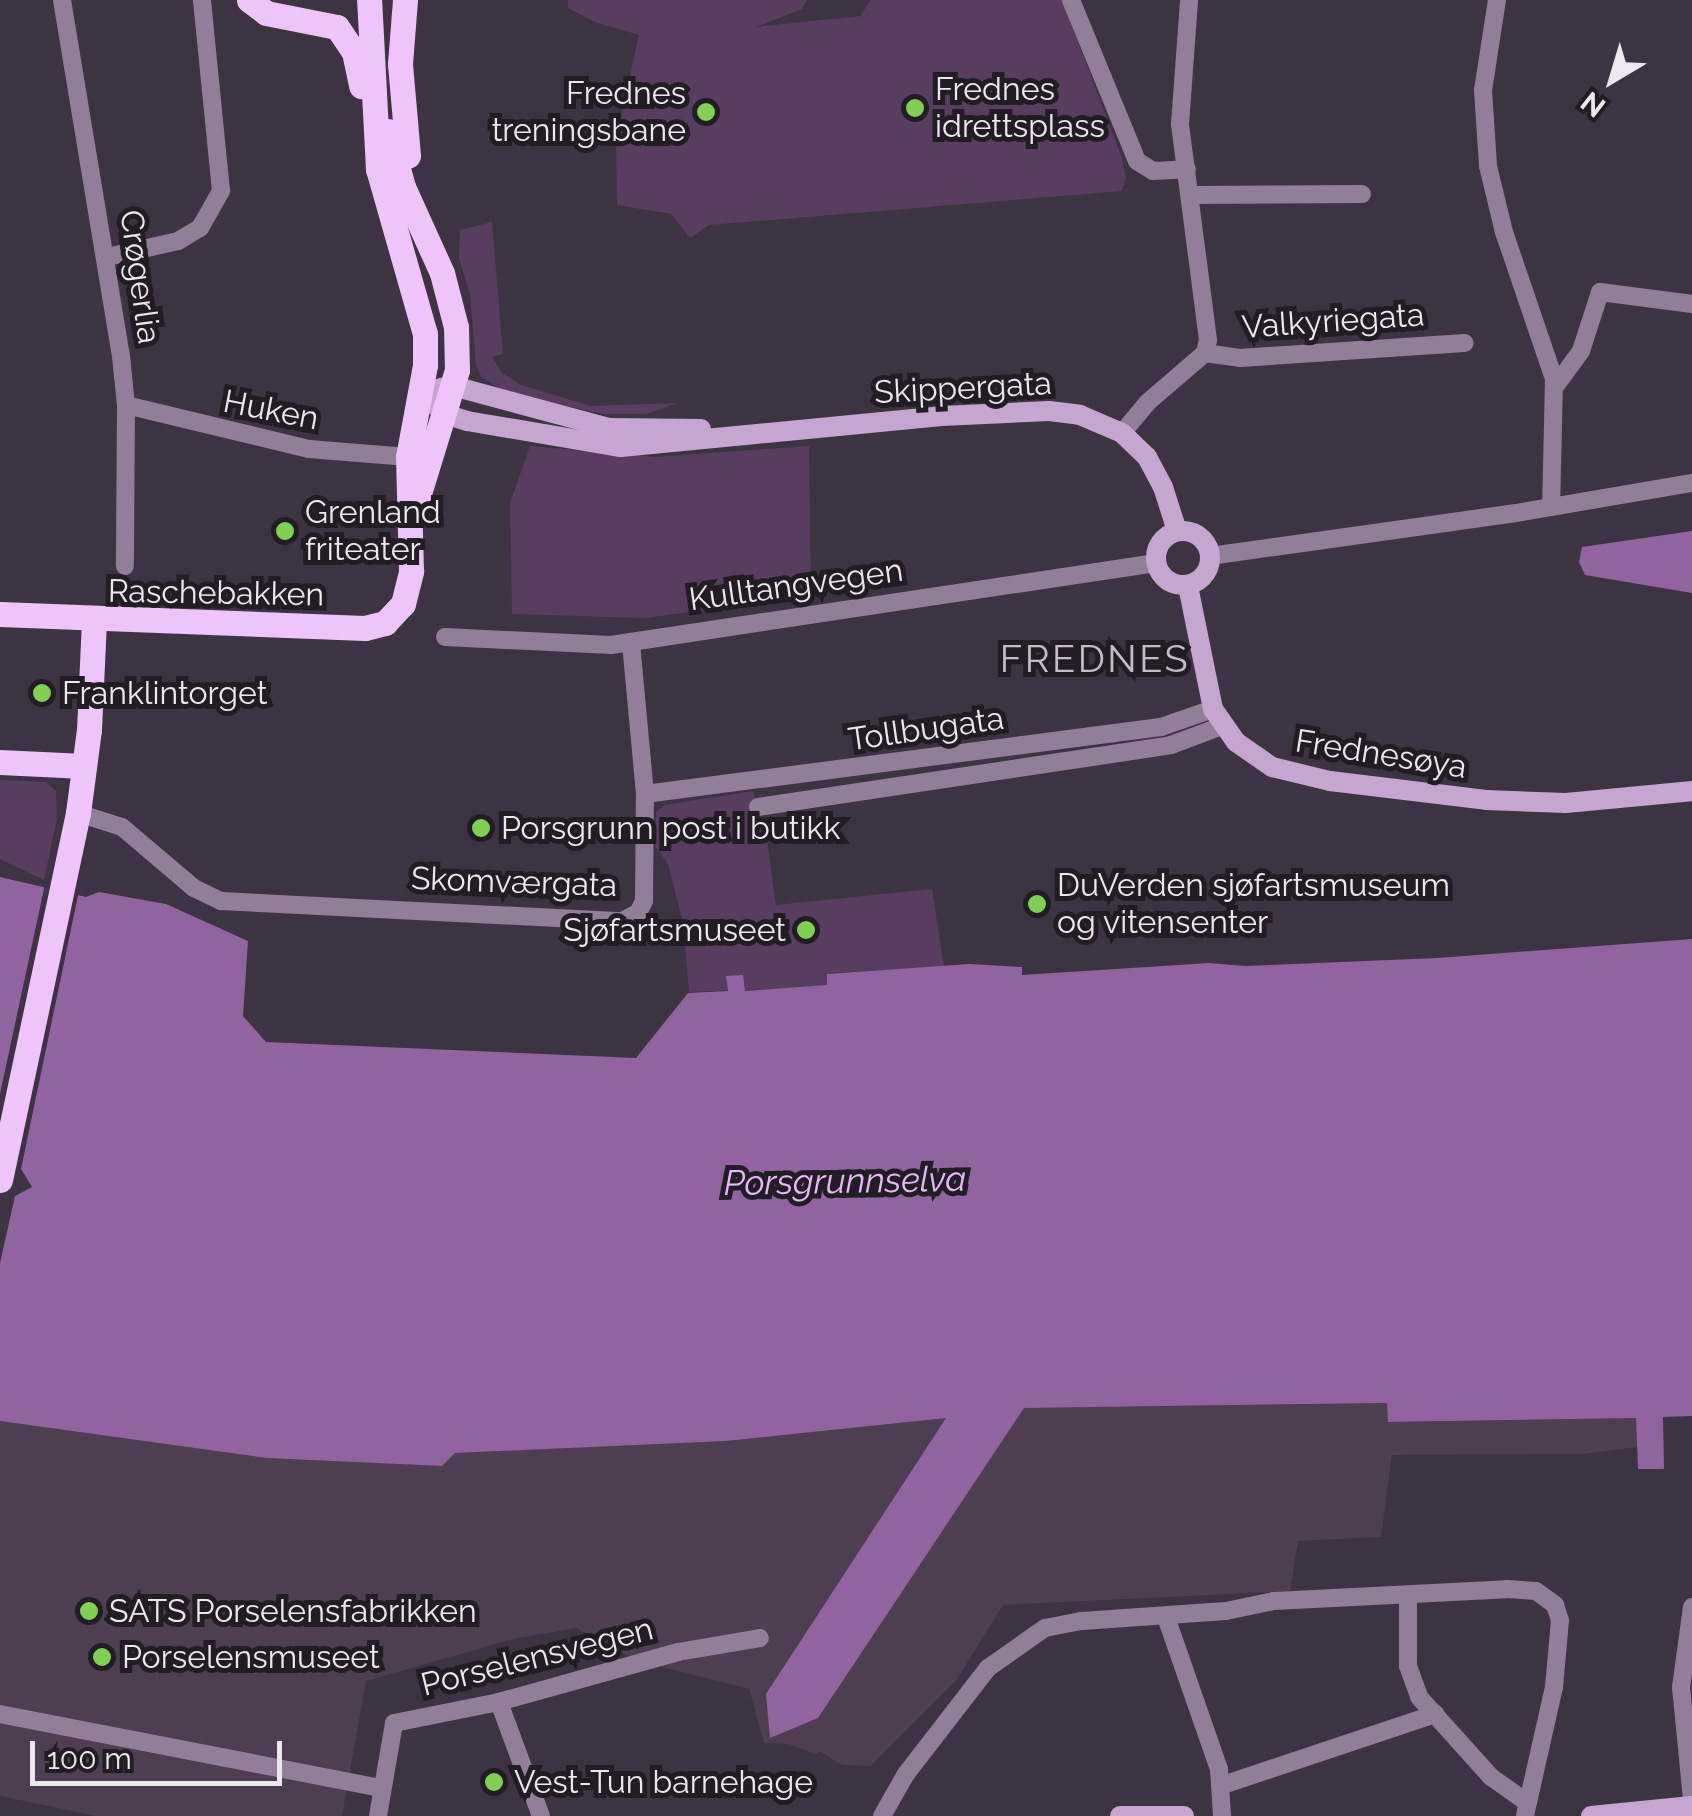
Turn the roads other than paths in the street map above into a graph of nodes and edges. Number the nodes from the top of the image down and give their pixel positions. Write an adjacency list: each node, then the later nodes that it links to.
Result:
1 (62, 0): 15 (street, Crøgerlia)
2 (202, 0): 15 (street)
3 (248, 0): 10 (main road)
4 (369, 0): 9 (main road, Raschebakken)
5 (405, 0): 14 (main road)
6 (1071, 0): 11 (street)
7 (1189, 0): 11 (street)
8 (1497, 0): 20 (street)
9 (374, 66): 10 (main road, Raschebakken); 14 (main road, Raschebakken)
10 (378, 169): 21 (main road, Raschebakken)
11 (1186, 170): 13 (street)
12 (1362, 194): 13 (street)
13 (1190, 195): 18 (street)
14 (416, 215): 19 (main road, Raschebakken)
15 (107, 257): 22 (street, Crøgerlia)
16 (1692, 304): 20 (street)
17 (1464, 343): 18 (street, Valkyriegata)
18 (1205, 353): 25 (street)
19 (453, 386): 21 (street, Skippergata); 23 (main road, Raschebakken); 24 (street, Skippergata)
20 (1554, 388): 28 (street)
21 (420, 392): 23 (street, Skippergata); 26 (main road, Raschebakken)
22 (126, 405): 26 (street, Huken); 33 (street, Crøgerlia)
23 (445, 414): 24 (street, Skippergata); 30 (main road, Raschebakken)
24 (748, 433): 25 (street, Skippergata)
25 (1122, 433): 29 (street, Skippergata)
26 (408, 457): 30 (main road, Raschebakken)
27 (1692, 483): 28 (street)
28 (1550, 507): 31 (street)
29 (1177, 532): 31 (street); 32 (street)
30 (410, 536): 36 (main road, Raschebakken)
31 (1210, 556): 34 (street)
32 (1156, 563): 34 (street); 38 (street, Kulltangvegen)
33 (125, 566)
34 (1188, 586): 39 (street)
35 (0, 614): 36 (main road)
36 (94, 618): 41 (main road, Raschebakken)
37 (445, 637): 38 (street, Kulltangvegen)
38 (631, 642): 43 (street, Skomværgata)
39 (1218, 718): 42 (street, Frednesøya); 43 (street, Tollbugata); 44 (street)
40 (0, 762): 41 (main road)
41 (84, 766): 45 (main road, Raschebakken)
42 (1692, 791)
43 (644, 794): 45 (street, Skomværgata)
44 (758, 807)
45 (78, 813): 46 (main road, Raschebakken)
46 (0, 1180)
47 (1408, 1595): 49 (street); 53 (street); 57 (street)
48 (1692, 1607): 56 (street)
49 (1166, 1617): 54 (street); 60 (street)
50 (760, 1638): 51 (street, Porselensvegen)
51 (498, 1702): 55 (street, Porselensvegen); 59 (street)
52 (0, 1714): 55 (street)
53 (1435, 1714): 54 (street); 57 (street)
54 (1223, 1785): 63 (street)
55 (382, 1788): 58 (street, Porselensvegen)
56 (1692, 1803): 64 (street)
57 (1525, 1809)
58 (378, 1816)
59 (541, 1816)
60 (882, 1816)
61 (1120, 1816): 62 (street)
62 (1184, 1816)
63 (1222, 1816)
64 (1591, 1816)

